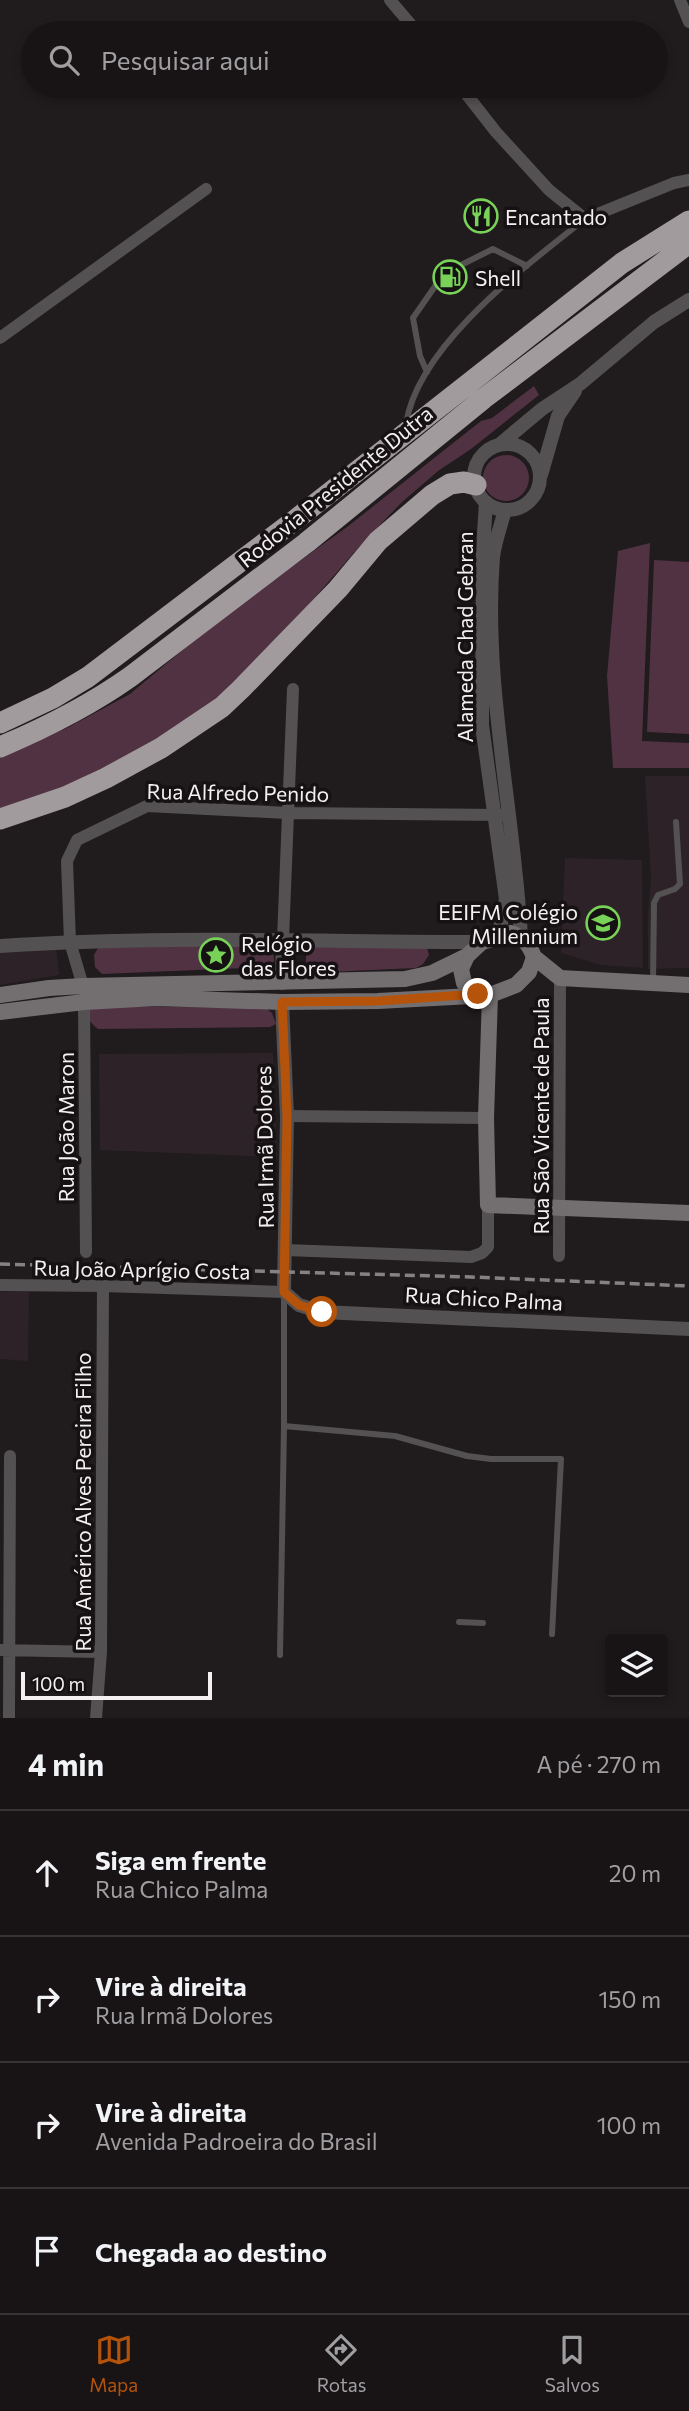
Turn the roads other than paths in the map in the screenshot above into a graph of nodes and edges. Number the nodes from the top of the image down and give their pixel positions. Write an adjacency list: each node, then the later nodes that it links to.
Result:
1 (390, 0): 3 (street)
2 (684, 6): 4 (street)
3 (408, 21)
4 (689, 22)
5 (469, 98): 8 (street)
6 (689, 180): 8 (street)
7 (206, 189): 15 (street)
8 (585, 219): 11 (lane)
9 (689, 221): 18 (highway, Rodovia Presidente Dutra)
10 (689, 243): 26 (highway, Rodovia Presidente Dutra)
11 (527, 266): 12 (lane); 16 (lane)
12 (459, 267)
13 (438, 282): 16 (lane)
14 (689, 300): 17 (street)
15 (0, 338)
16 (427, 372): 18 (lane)
17 (580, 384): 19 (street); 20 (street)
18 (405, 433): 25 (highway, Rodovia Presidente Dutra)
19 (499, 445): 20 (street); 21 (street)
20 (540, 479): 22 (street)
21 (481, 494): 22 (street); 23 (street, Alameda Chad Gebran); 32 (highway)
22 (505, 510): 23 (street, Alameda Chad Gebran)
23 (488, 623): 27 (street, Alameda Chad Gebran); 28 (street, Alameda Chad Gebran)
24 (293, 689): 29 (street)
25 (0, 723)
26 (0, 747)
27 (501, 750): 28 (street); 31 (street, Alameda Chad Gebran)
28 (486, 753): 30 (street, Alameda Chad Gebran)
29 (288, 813): 30 (street, Rua Alfredo Penido); 36 (street); 37 (street, Rua Alfredo Penido)
30 (494, 815): 31 (street, Rua Alfredo Penido); 34 (street, Alameda Chad Gebran)
31 (510, 815): 35 (street, Alameda Chad Gebran)
32 (0, 819)
33 (676, 822): 44 (lane)
34 (498, 937): 35 (main road); 38 (main road)
35 (521, 937): 41 (main road)
36 (283, 939): 37 (street); 38 (street); 43 (street)
37 (70, 942): 39 (street); 46 (street, Rua João Maron)
38 (482, 942): 40 (main road)
39 (0, 946)
40 (467, 956): 43 (main road); 48 (main road)
41 (534, 957): 42 (main road); 48 (main road)
42 (560, 978): 44 (main road); 54 (street, Rua São Vicente de Paula)
43 (282, 983): 46 (main road); 49 (main road)
44 (653, 983): 45 (main road)
45 (689, 985)
46 (83, 994): 47 (main road); 49 (main road); 50 (main road); 57 (street, Rua João Maron)
47 (0, 995)
48 (484, 995): 49 (main road); 52 (main road)
49 (282, 1002): 51 (street, Rua Irmã Dolores)
50 (0, 1012)
51 (287, 1116): 52 (street); 56 (street, Rua Irmã Dolores)
52 (486, 1118): 53 (main road)
53 (488, 1205): 54 (main road); 56 (street)
54 (557, 1207): 55 (main road); 58 (street, Rua São Vicente de Paula)
55 (689, 1213)
56 (286, 1250): 61 (street, Rua Irmã Dolores)
57 (86, 1252)
58 (559, 1256)
59 (0, 1285): 60 (street, Rua João Aprígio Costa)
60 (103, 1286): 61 (street, Rua João Aprígio Costa); 69 (street, Rua Américo Alves Pereira Filho)
61 (284, 1292): 62 (street, Rua Chico Palma); 63 (lane)
62 (689, 1329)
63 (284, 1426): 67 (lane); 70 (lane)
64 (10, 1456): 68 (street)
65 (459, 1622): 66 (lane)
66 (483, 1623)
67 (552, 1634)
68 (5, 1650): 69 (street); 71 (street)
69 (101, 1652): 72 (street, Rua Américo Alves Pereira Filho)
70 (280, 1655)
71 (9, 1718)
72 (96, 1718)

